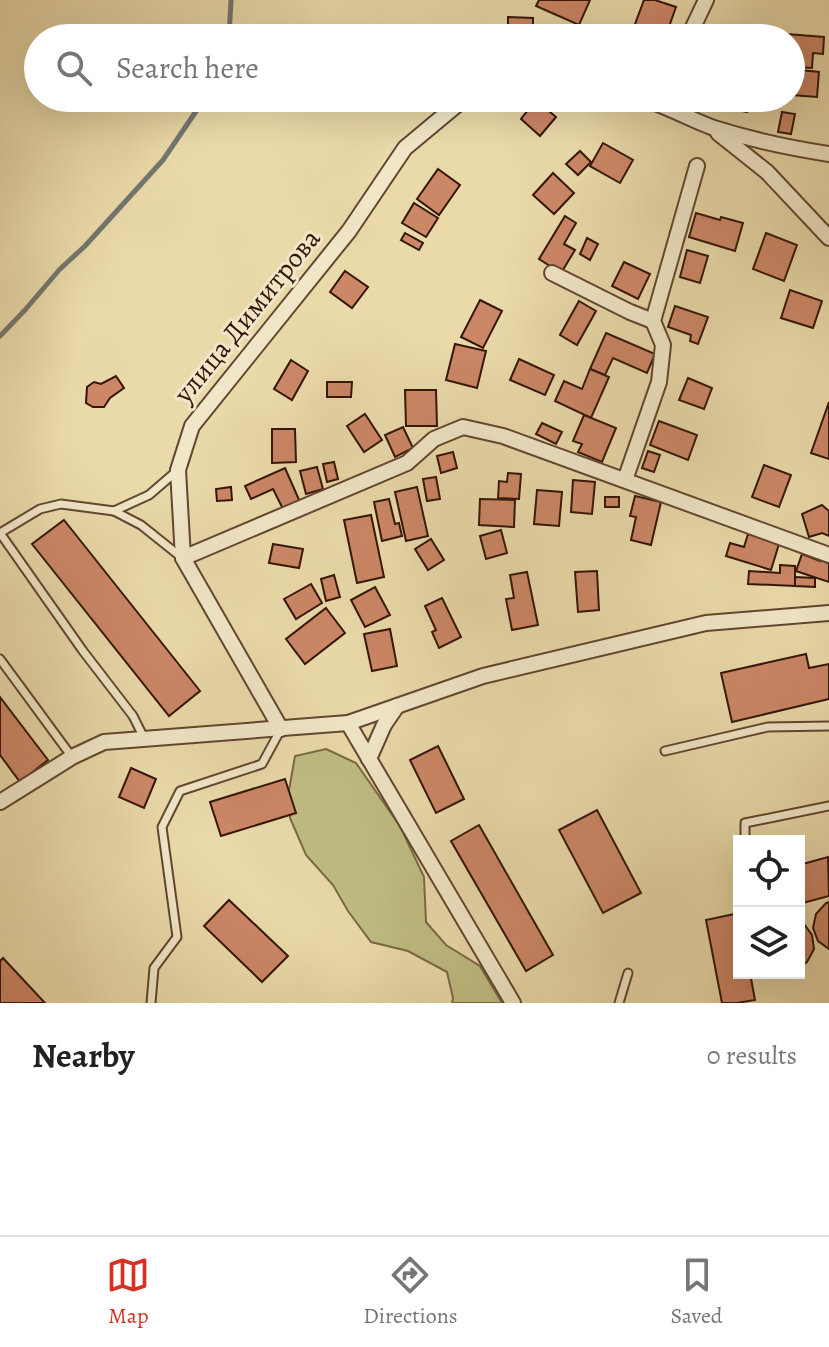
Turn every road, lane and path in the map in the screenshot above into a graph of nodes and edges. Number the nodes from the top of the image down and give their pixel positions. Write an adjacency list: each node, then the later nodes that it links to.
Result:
1 (706, 0): 2 (street)
2 (695, 24)
3 (448, 112): 11 (street, улица Димитрова)
4 (682, 112): 5 (street)
5 (712, 127): 6 (street); 8 (street)
6 (829, 154)
7 (697, 166): 10 (street)
8 (829, 238)
9 (552, 273): 10 (street)
10 (653, 321): 12 (street)
11 (178, 470): 13 (lane); 16 (street, улица Димитрова)
12 (625, 480): 15 (street); 16 (street)
13 (114, 511): 14 (lane); 16 (lane)
14 (0, 533): 23 (lane)
15 (829, 555)
16 (183, 558): 22 (street, улица Димитрова)
17 (829, 613): 19 (street)
18 (0, 659): 25 (lane)
19 (397, 706): 20 (street); 26 (street)
20 (348, 723): 22 (street); 26 (street)
21 (829, 726): 24 (lane)
22 (281, 729): 23 (street); 31 (lane)
23 (145, 740): 25 (street)
24 (665, 751)
25 (72, 757): 27 (street)
26 (369, 759): 32 (street)
27 (0, 802)
28 (829, 806): 29 (lane)
29 (745, 835)
30 (628, 973): 33 (lane)
31 (151, 1003)
32 (513, 1003)
33 (619, 1003)

